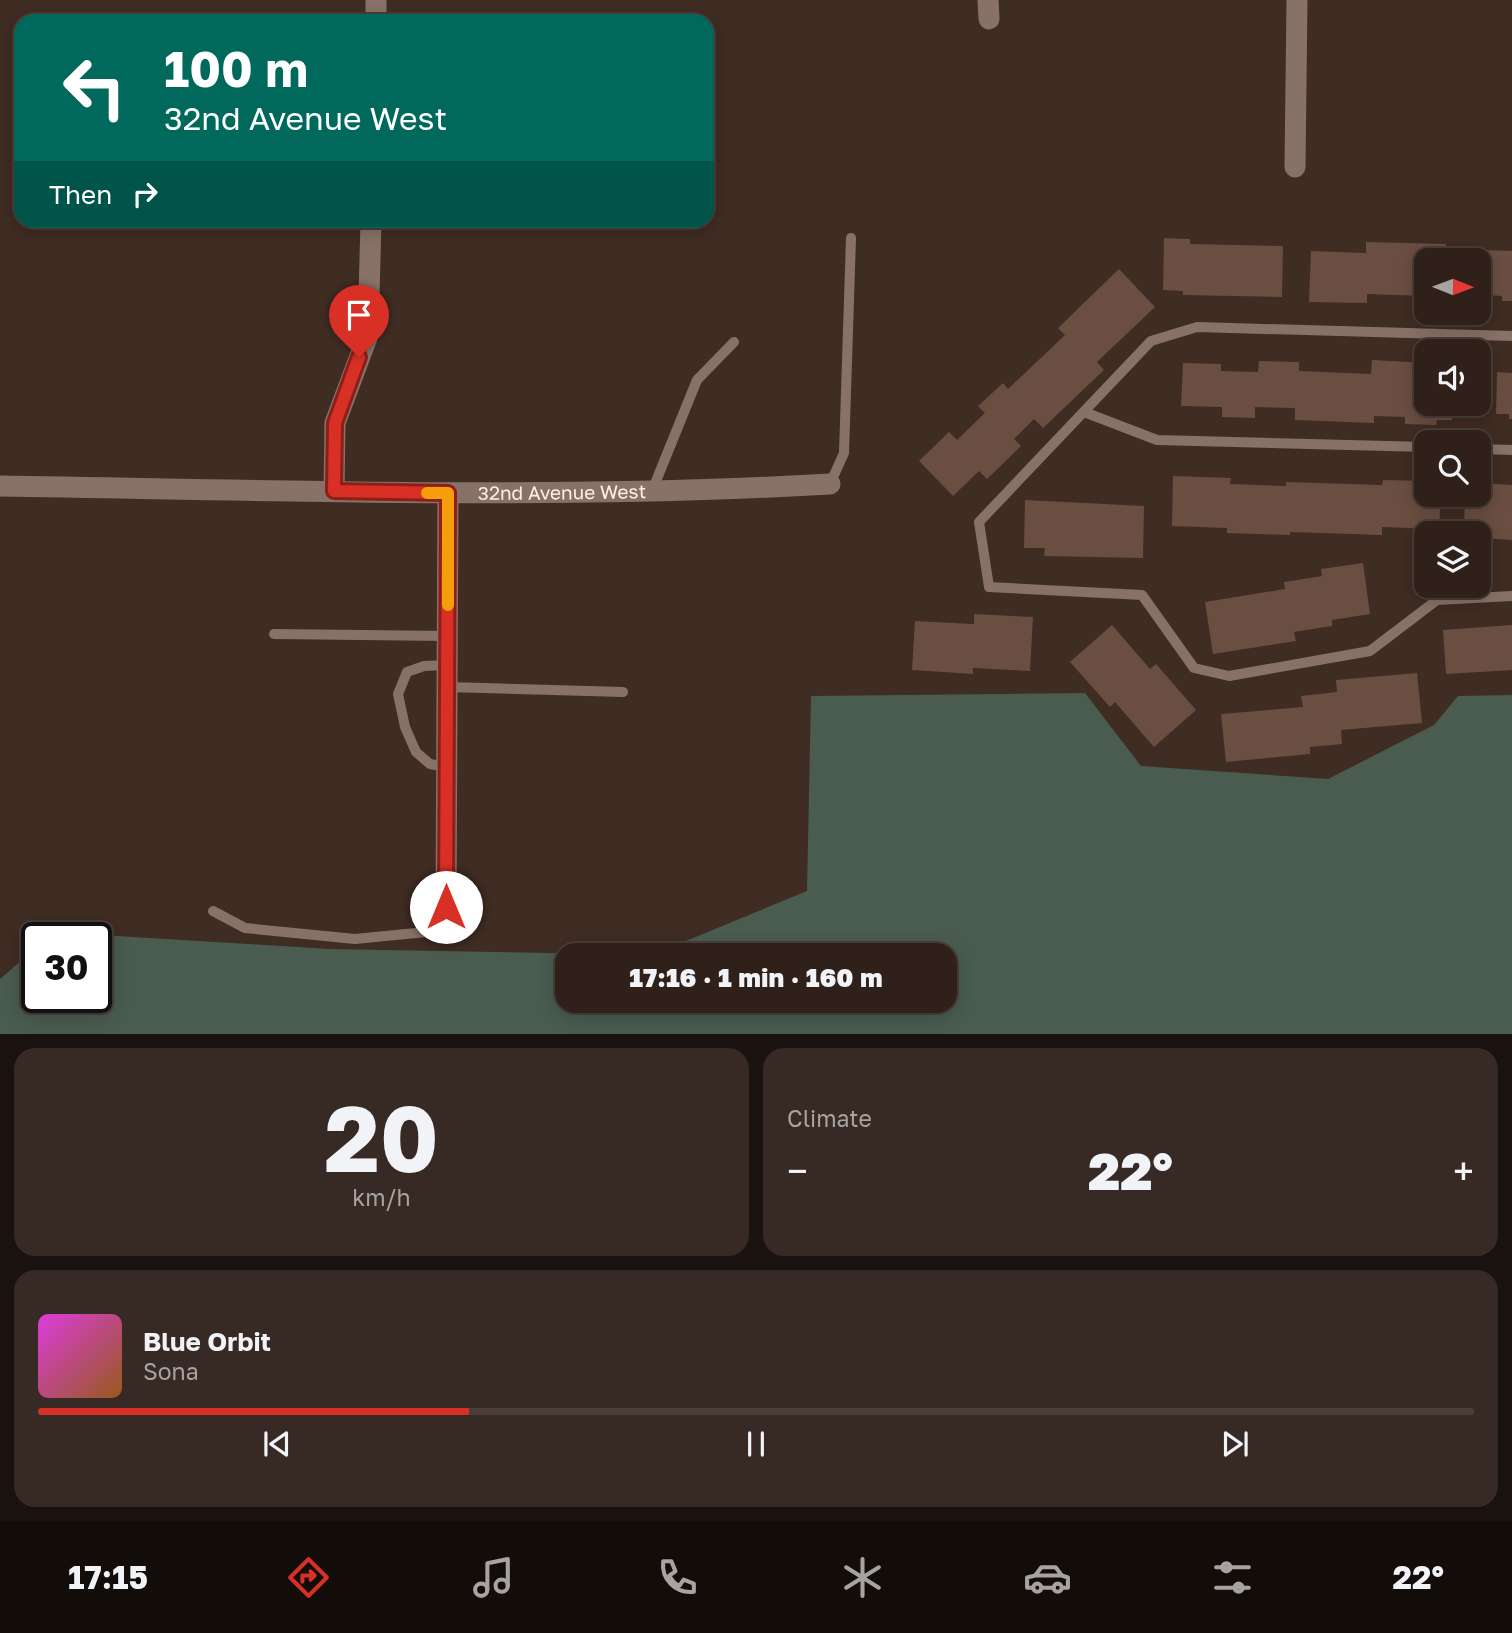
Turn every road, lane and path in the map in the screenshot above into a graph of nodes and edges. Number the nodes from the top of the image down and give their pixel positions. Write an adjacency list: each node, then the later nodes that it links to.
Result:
1 (1297, 0): 2 (street)
2 (1295, 167)
3 (371, 228): 13 (street)
4 (851, 238): 11 (lane)
5 (1512, 336): 7 (lane)
6 (734, 342): 14 (lane)
7 (1084, 412): 8 (lane); 16 (lane)
8 (1414, 447)
9 (1491, 449): 10 (lane)
10 (1512, 450)
11 (830, 484): 14 (street, 32nd Avenue West)
12 (0, 486): 13 (street, 32nd Avenue West)
13 (334, 491): 15 (street, 32nd Avenue West)
14 (652, 491): 15 (street, 32nd Avenue West)
15 (448, 493): 18 (street)
16 (1512, 596)
17 (274, 634): 18 (lane)
18 (447, 636): 19 (street)
19 (447, 665): 20 (street); 22 (lane)
20 (447, 687): 21 (lane); 22 (street)
21 (622, 692)
22 (447, 767): 23 (street)
23 (446, 907): 24 (lane)
24 (213, 911)

